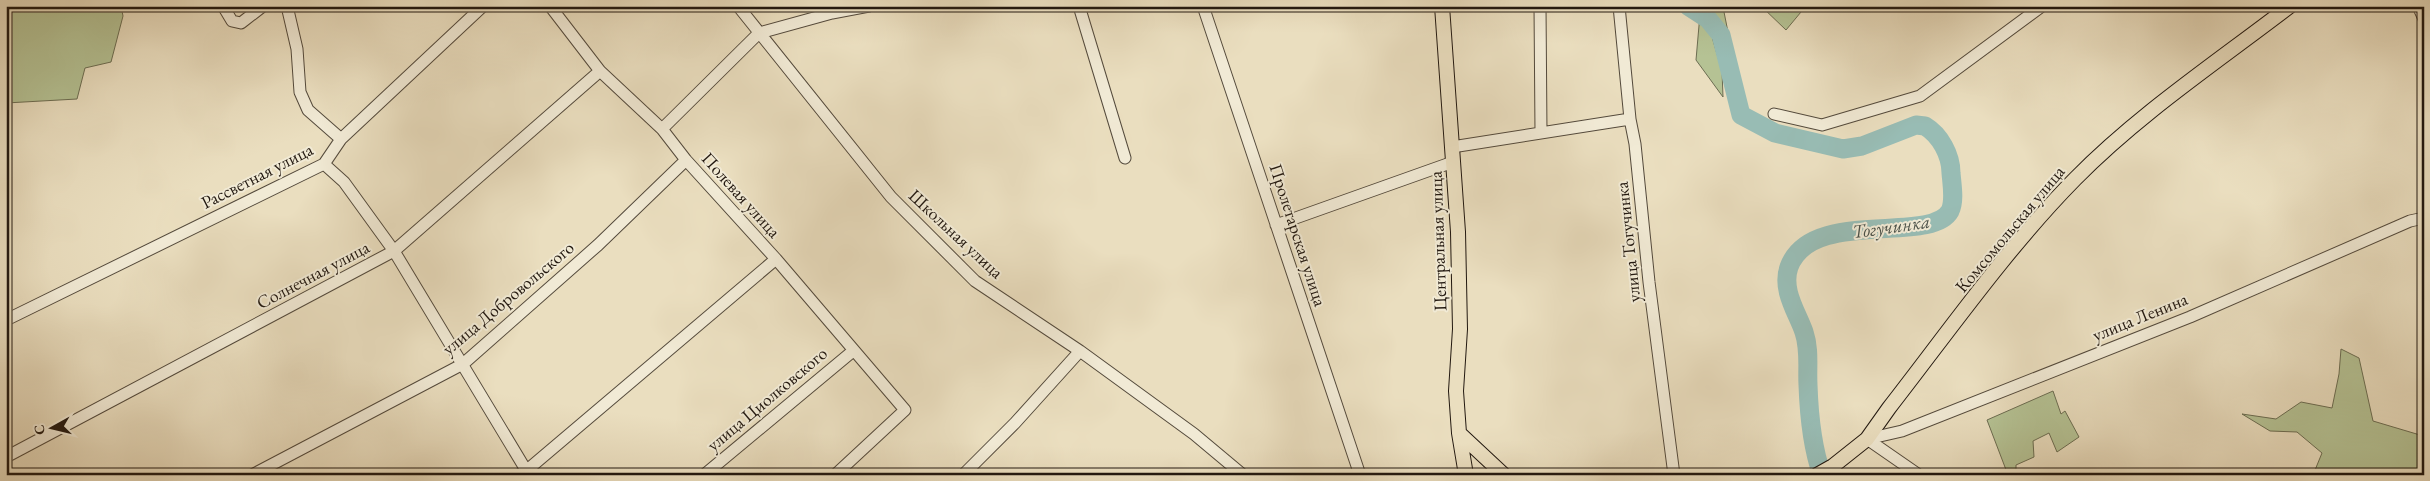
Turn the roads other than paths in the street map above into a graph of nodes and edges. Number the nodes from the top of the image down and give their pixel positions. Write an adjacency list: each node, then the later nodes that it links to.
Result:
1 (222, 6): 2 (street)
2 (263, 6)
3 (287, 6): 23 (street)
4 (483, 6): 23 (street, Рассветная улица)
5 (550, 6): 18 (street, Полевая улица)
6 (738, 6): 17 (street, Школьная улица)
7 (869, 6): 17 (street)
8 (1079, 6): 25 (street)
9 (1203, 6): 30 (street, Пролетарская улица)
10 (1442, 6): 24 (main road, Центральная улица)
11 (1540, 6): 22 (street)
12 (1619, 6): 20 (street, улица Тогучинка)
13 (2042, 6): 19 (street)
14 (2290, 6): 38 (main road, Комсомольская улица)
15 (2418, 6): 16 (street)
16 (2424, 19)
17 (759, 33): 21 (street); 35 (street, Школьная улица)
18 (600, 71): 21 (street, Полевая улица); 31 (street, Солнечная улица)
19 (1774, 114)
20 (1630, 119): 22 (street); 49 (street, улица Тогучинка)
21 (662, 128): 26 (street, Полевая улица)
22 (1541, 133): 24 (street)
23 (341, 139): 28 (street, Рассветная улица)
24 (1452, 147): 27 (main road, Центральная улица)
25 (1124, 158)
26 (686, 160): 32 (street, Полевая улица); 36 (street, улица Добровольского)
27 (1454, 162): 30 (street); 37 (main road, Центральная улица)
28 (324, 164): 31 (street); 33 (street, Рассветная улица)
29 (2424, 218): 38 (street, улица Ленина)
30 (1276, 225): 46 (street, Пролетарская улица)
31 (394, 251): 36 (street); 39 (street, Солнечная улица)
32 (776, 259): 34 (street, Полевая улица); 40 (street)
33 (6, 320)
34 (853, 351): 42 (street, улица Циолковского); 43 (street, Полевая улица)
35 (1080, 351): 44 (street); 45 (street, Школьная улица)
36 (463, 364): 40 (street); 41 (street, улица Добровольского)
37 (1459, 433): 47 (main road, Центральная улица); 48 (main road)
38 (1866, 439): 50 (main road, Комсомольская улица); 51 (street)
39 (6, 457)
40 (524, 473)
41 (252, 475)
42 (704, 475)
43 (834, 475)
44 (963, 475)
45 (1243, 475)
46 (1360, 475)
47 (1466, 475)
48 (1503, 475)
49 (1674, 475)
50 (1817, 475)
51 (1919, 475)

